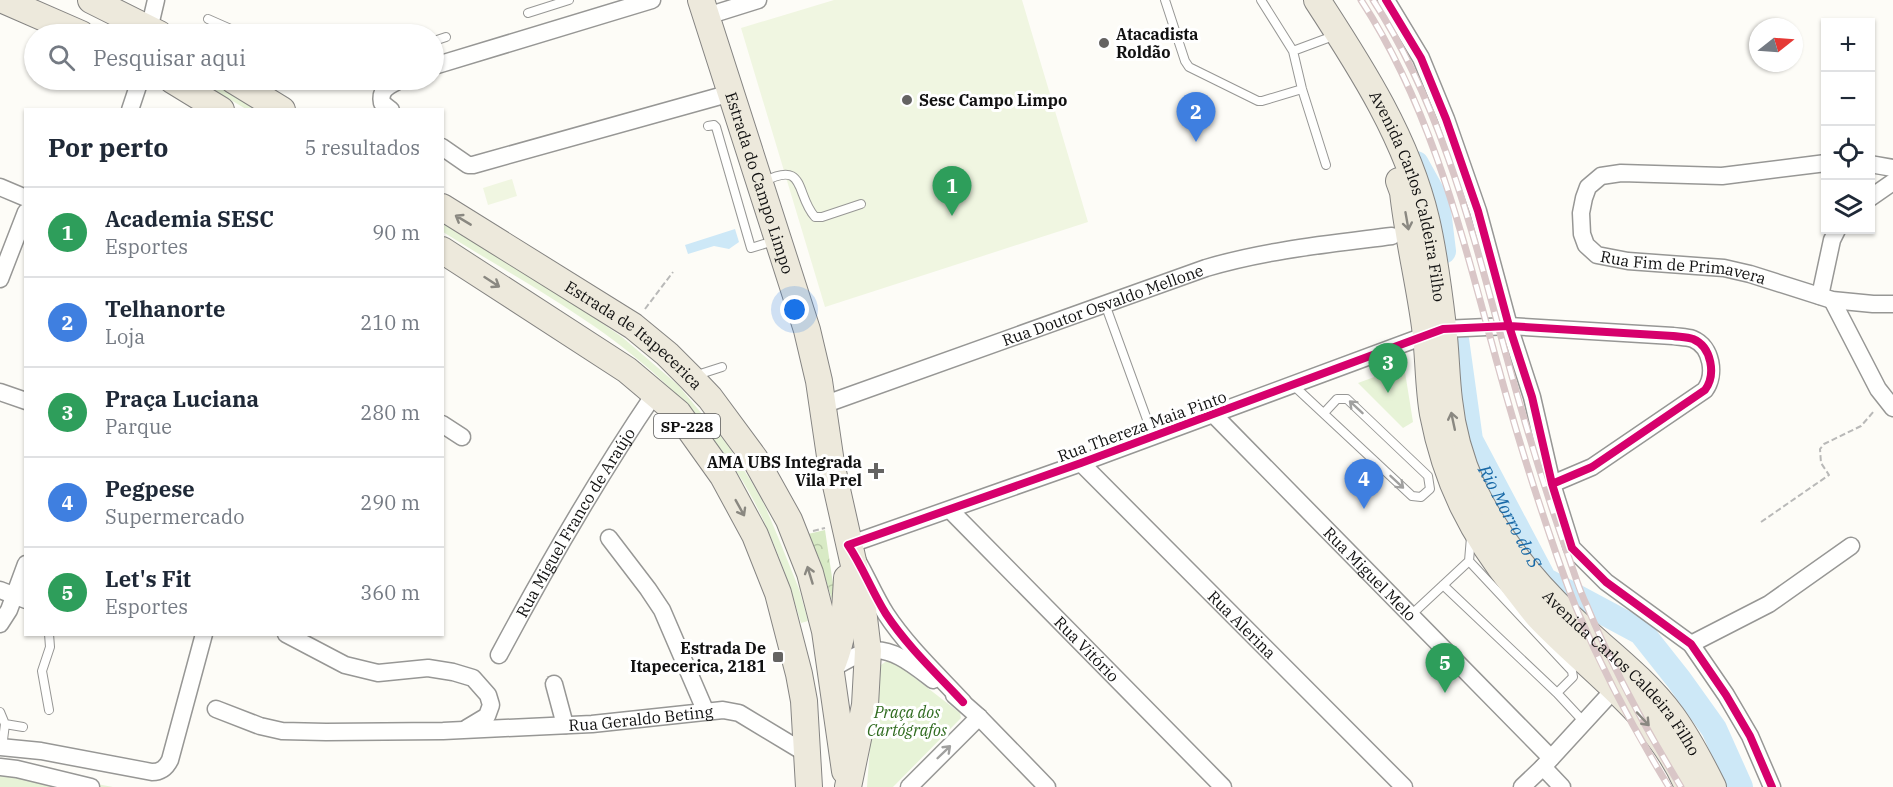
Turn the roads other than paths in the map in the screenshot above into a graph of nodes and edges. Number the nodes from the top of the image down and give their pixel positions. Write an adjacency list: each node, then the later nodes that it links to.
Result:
1 (91, 0): 16 (main road)
2 (156, 0): 17 (street)
3 (569, 0): 13 (lane)
4 (652, 0): 21 (street)
5 (758, 0): 12 (street)
6 (1165, 0): 22 (lane)
7 (1261, 0): 20 (lane)
8 (1301, 0): 19 (main road, Avenida Carlos Caldeira Filho)
9 (1317, 0): 19 (main road, Avenida Carlos Caldeira Filho)
10 (1386, 0): 54 (street)
11 (5, 4): 15 (main road)
12 (704, 8): 27 (main road, Estrada do Campo Limpo)
13 (528, 13)
14 (208, 19): 18 (lane)
15 (56, 24)
16 (137, 24)
17 (153, 24)
18 (219, 24)
19 (1332, 36): 20 (lane); 55 (main road, Avenida Carlos Caldeira Filho)
20 (1293, 51): 22 (lane)
21 (444, 63)
22 (1302, 89): 34 (lane)
23 (137, 90): 28 (street)
24 (188, 90): 29 (main road)
25 (249, 90): 30 (main road)
26 (383, 90): 31 (street)
27 (731, 93): 33 (street); 39 (main road, Estrada do Campo Limpo)
28 (131, 108)
29 (218, 108)
30 (279, 108)
31 (388, 108)
32 (708, 126): 48 (lane)
33 (444, 148)
34 (1326, 165)
35 (1821, 165): 51 (street, Rua Fim de Primavera)
36 (1875, 165): 37 (street)
37 (1893, 168)
38 (1893, 182): 41 (street)
39 (760, 184): 43 (lane); 48 (main road, Estrada do Campo Limpo)
40 (0, 187): 42 (street)
41 (1875, 195)
42 (24, 197)
43 (861, 204)
44 (444, 208): 57 (main road, Estrada de Itapecerica / SP-228, one-way to 44)
45 (24, 217): 50 (street)
46 (1835, 234): 51 (street)
47 (1392, 236): 52 (street, Rua Doutor Osvaldo Mellone)
48 (778, 239): 63 (main road, Estrada do Campo Limpo)
49 (444, 251): 60 (main road, Estrada de Itapecerica / SP-228, one-way to 60)
50 (0, 279)
51 (1826, 298): 53 (street, Rua Fim de Primavera); 62 (street)
52 (1105, 304): 63 (street, Rua Doutor Osvaldo Mellone); 67 (lane)
53 (1893, 304)
54 (1509, 326): 55 (street, Rua Thereza Maia Pinto); 71 (street); 71 (street, Rua Thereza Maia Pinto)
55 (1435, 332): 58 (street, Rua Thereza Maia Pinto); 70 (main road, Avenida Carlos Caldeira Filho)
56 (722, 366): 57 (lane)
57 (692, 378): 89 (main road, Estrada de Itapecerica / SP-228, one-way to 57)
58 (1293, 384): 64 (lane); 65 (street, Rua Thereza Maia Pinto)
59 (0, 392): 61 (street)
60 (655, 393): 88 (street, Rua Miguel Franco de Araújo); 94 (main road, Estrada de Itapecerica / SP-228, one-way to 94)
61 (24, 400)
62 (1889, 404)
63 (822, 405): 75 (main road, Estrada do Campo Limpo)
64 (1324, 413): 70 (lane, one-way to 64); 70 (lane, one-way to 70)
65 (1213, 414): 67 (street, Rua Thereza Maia Pinto); 81 (street, Rua Miguel Melo)
66 (444, 424): 68 (street)
67 (1153, 436): 69 (street, Rua Thereza Maia Pinto)
68 (462, 437)
69 (1082, 463): 72 (street, Rua Thereza Maia Pinto); 116 (street, Rua Alerina)
70 (1447, 469): 73 (main road, Avenida Carlos Caldeira Filho)
71 (1552, 484): 86 (street)
72 (950, 510): 75 (street, Rua Thereza Maia Pinto); 115 (street, Rua Vitório)
73 (1480, 521): 77 (lane); 90 (main road, Avenida Carlos Caldeira Filho); 92 (main road, Avenida Carlos Caldeira Filho)
74 (609, 537): 98 (street)
75 (848, 545): 87 (main road, Estrada do Campo Limpo); 89 (main road, Estrada do Campo Limpo); 95 (street)
76 (1851, 546): 86 (street)
77 (1469, 561): 79 (lane); 93 (lane)
78 (24, 569): 80 (street)
79 (1443, 585): 81 (lane); 93 (lane)
80 (13, 595): 82 (street)
81 (1412, 615): 108 (street, Rua Miguel Melo)
82 (0, 624)
83 (49, 636): 97 (lane)
84 (203, 636): 106 (street)
85 (290, 636): 105 (street)
86 (1691, 644): 121 (street)
87 (868, 651): 89 (street); 95 (street); 112 (main road, Estrada do Campo Limpo)
88 (499, 655)
89 (830, 670): 94 (main road, Estrada do Campo Limpo); 112 (main road, Estrada de Itapecerica / SP-228)
90 (1632, 671): 92 (street); 120 (main road, Avenida Carlos Caldeira Filho)
91 (554, 684): 103 (street)
92 (1614, 689): 101 (street); 119 (main road, Avenida Carlos Caldeira Filho, one-way to 119)
93 (1557, 693): 101 (lane)
94 (804, 701): 107 (main road, Estrada de Itapecerica / SP-228)
95 (963, 702): 100 (street)
96 (216, 709): 105 (street, Rua Geraldo Beting)
97 (49, 710)
98 (705, 710): 103 (street, Rua Geraldo Beting); 107 (street, Rua Geraldo Beting)
99 (0, 712): 102 (lane)
100 (979, 717): 113 (street, one-way to 100); 114 (street)
101 (1584, 722): 108 (street)
102 (5, 724): 104 (lane); 106 (lane)
103 (565, 725): 105 (street, Rua Geraldo Beting)
104 (23, 727)
105 (464, 730)
106 (1, 744)
107 (807, 754): 111 (main road, Estrada de Itapecerica / SP-228)
108 (1547, 762): 117 (street); 118 (street, Rua Miguel Melo)
109 (0, 767): 110 (street)
110 (91, 787)
111 (809, 787)
112 (847, 787)
113 (909, 787)
114 (1047, 787)
115 (1223, 787)
116 (1404, 787)
117 (1522, 787)
118 (1562, 787)
119 (1688, 787)
120 (1713, 787)
121 (1772, 787)

